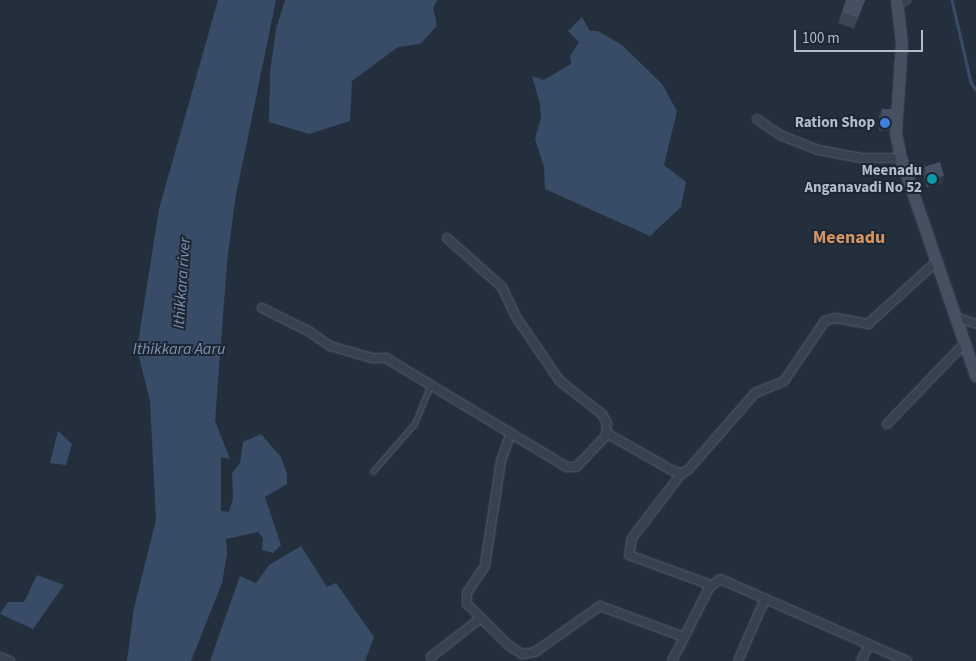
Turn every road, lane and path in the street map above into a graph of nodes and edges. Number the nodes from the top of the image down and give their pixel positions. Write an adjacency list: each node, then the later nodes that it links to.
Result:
1 (900, 1): 3 (main road)
2 (756, 119): 3 (street)
3 (901, 158): 5 (main road)
4 (447, 238): 13 (street)
5 (938, 260): 7 (main road); 16 (street)
6 (262, 308): 11 (street)
7 (955, 317): 8 (street); 9 (main road)
8 (976, 324)
9 (963, 345): 10 (main road); 12 (street)
10 (976, 376)
11 (431, 385): 14 (street); 15 (lane)
12 (887, 424)
13 (606, 434): 14 (street); 16 (street)
14 (510, 435): 19 (street)
15 (373, 472)
16 (682, 473): 17 (street)
17 (711, 585): 18 (street); 20 (street)
18 (764, 599): 21 (street); 26 (street)
19 (481, 618): 20 (street); 23 (street)
20 (684, 636): 25 (street)
21 (869, 645): 27 (street); 28 (street)
22 (0, 657): 24 (street)
23 (431, 657)
24 (10, 661)
25 (672, 661)
26 (738, 661)
27 (861, 661)
28 (907, 661)

